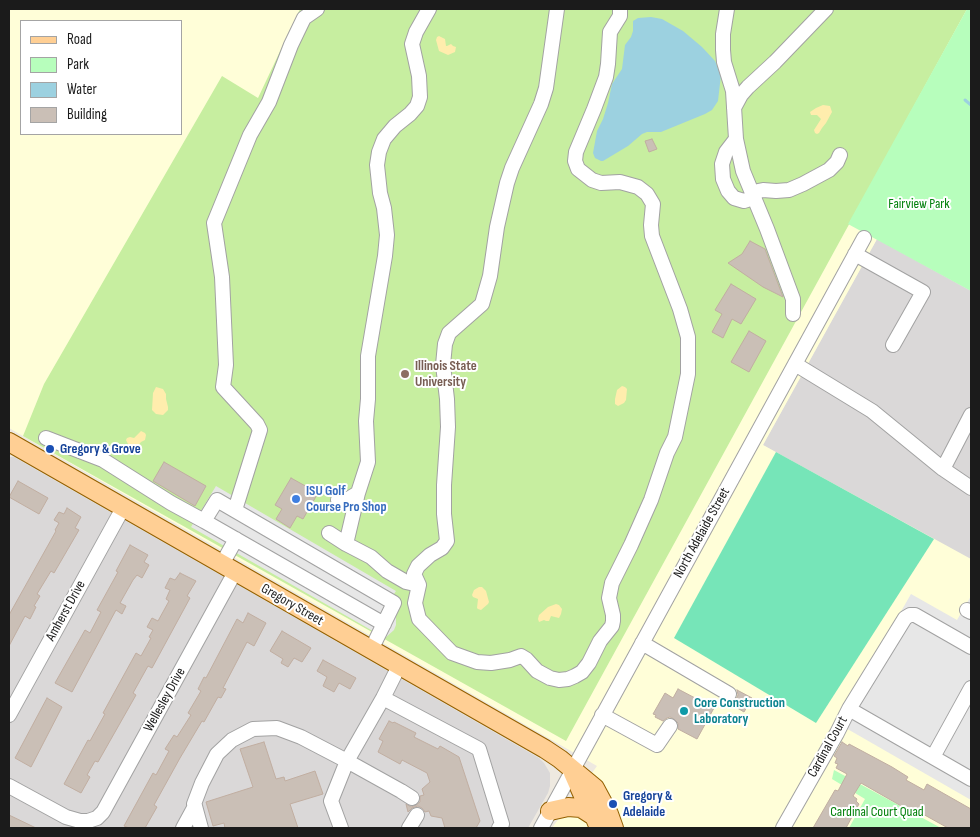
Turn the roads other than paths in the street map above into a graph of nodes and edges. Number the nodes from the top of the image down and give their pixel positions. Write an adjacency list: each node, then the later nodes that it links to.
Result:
1 (316, 9): 22 (street)
2 (429, 9): 26 (street)
3 (557, 9): 28 (street)
4 (620, 9): 28 (street)
5 (727, 9): 7 (street)
6 (826, 9): 7 (street)
7 (734, 108): 8 (street)
8 (736, 139): 10 (street); 10 (street)
9 (840, 155): 10 (street)
10 (753, 198): 13 (street)
11 (864, 238): 12 (street, North Adelaide Street)
12 (855, 254): 14 (street); 15 (street, North Adelaide Street)
13 (793, 314)
14 (894, 345)
15 (795, 364): 19 (street); 31 (street, North Adelaide Street)
16 (971, 415): 19 (street)
17 (46, 438): 23 (street)
18 (9, 442): 21 (main road, Gregory Street)
19 (943, 469): 20 (street)
20 (971, 488)
21 (123, 508): 27 (main road, Gregory Street); 39 (street, Amherst Drive)
22 (235, 510): 23 (street); 29 (street)
23 (204, 521): 25 (street)
24 (329, 533): 26 (street)
25 (236, 539): 27 (street, Wellesley Drive); 30 (street)
26 (346, 544): 28 (street)
27 (228, 568): 33 (main road, Gregory Street); 46 (street, Wellesley Drive)
28 (412, 584): 29 (street)
29 (394, 603): 30 (street)
30 (384, 624): 33 (street)
31 (642, 643): 36 (street); 40 (street, North Adelaide Street)
32 (971, 646): 38 (street)
33 (371, 650): 34 (main road, Gregory Street)
34 (399, 666): 37 (street); 44 (main road, Gregory Street)
35 (971, 688): 42 (street)
36 (729, 694)
37 (383, 698): 43 (street); 56 (street)
38 (849, 709): 42 (street, Cardinal Court); 59 (street, Cardinal Court)
39 (9, 715)
40 (602, 716): 41 (street); 44 (street, North Adelaide Street)
41 (670, 726)
42 (933, 757): 45 (street, Cardinal Court)
43 (347, 761): 47 (street); 48 (street); 54 (street)
44 (572, 770): 49 (street, North Adelaide Street); 51 (main road, Gregory Street); 58 (main road, Gregory Street)
45 (971, 779)
46 (9, 786)
47 (412, 798)
48 (195, 806): 52 (street); 53 (street)
49 (550, 811): 51 (main road); 57 (street, North Adelaide Street)
50 (417, 815): 55 (street)
51 (597, 823)
52 (184, 828)
53 (201, 828)
54 (341, 828)
55 (409, 828)
56 (499, 828)
57 (541, 828)
58 (614, 828)
59 (782, 828)

